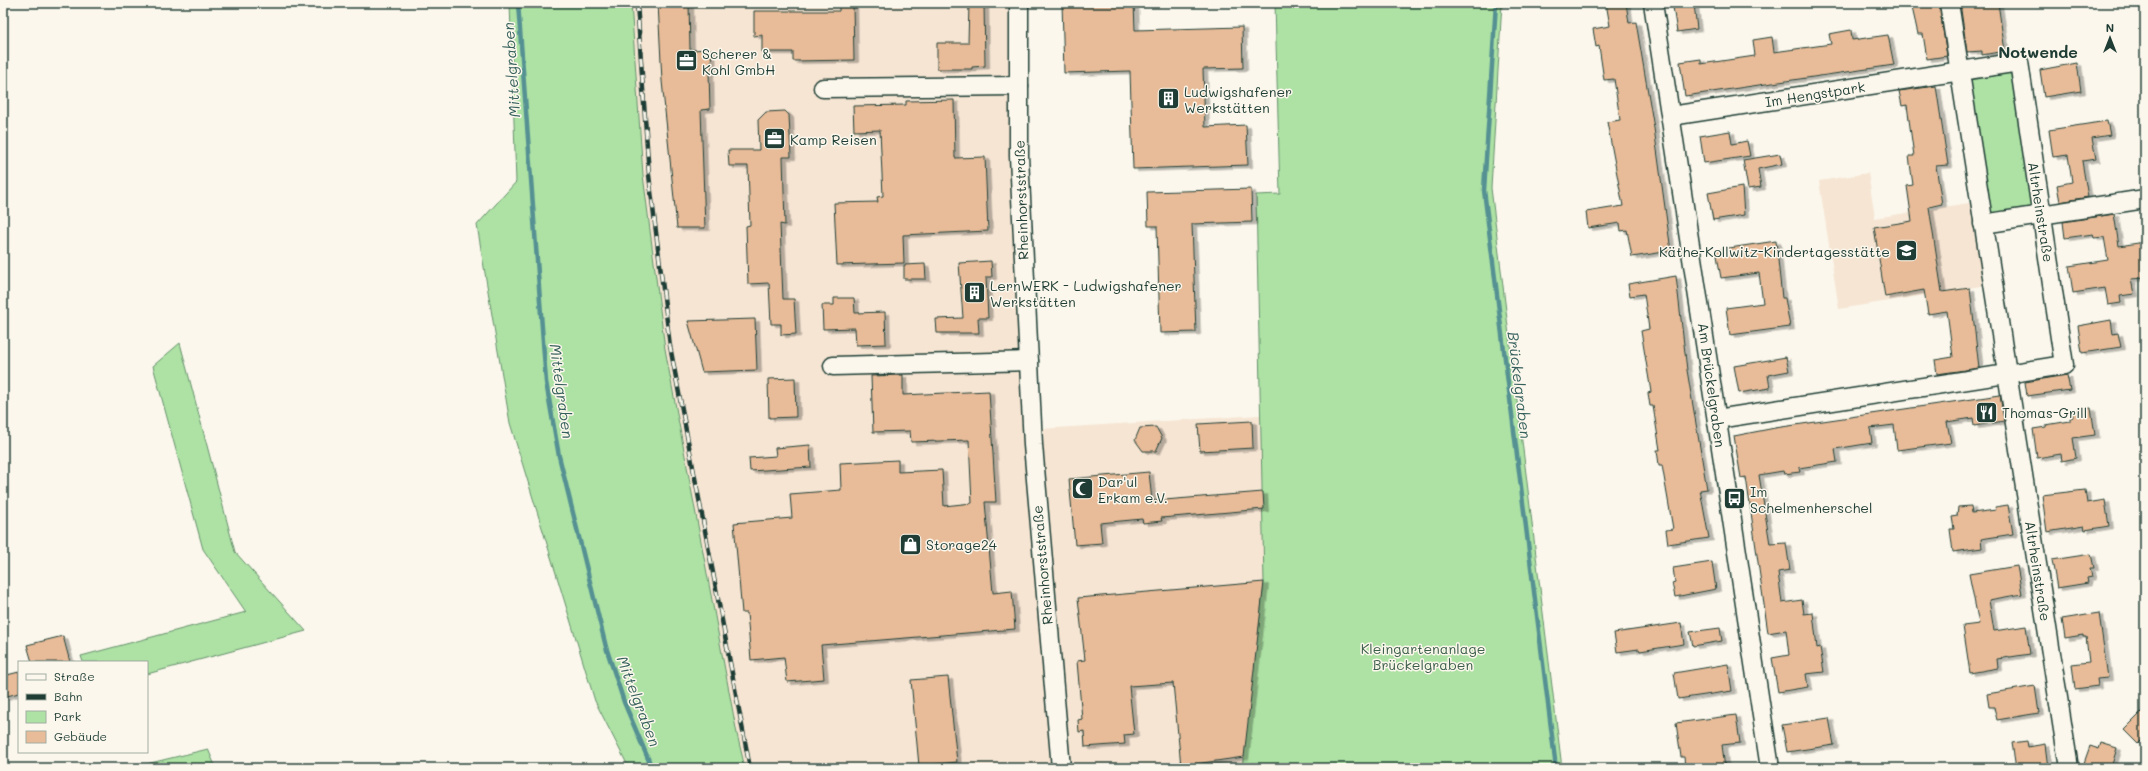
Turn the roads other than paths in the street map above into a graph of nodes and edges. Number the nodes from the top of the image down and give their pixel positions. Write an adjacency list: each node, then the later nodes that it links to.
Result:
1 (1019, 3): 5 (street, Rheinhorststraße)
2 (1653, 3): 7 (street, Am Brückelgraben)
3 (1949, 3): 4 (street, Altrheinstraße)
4 (1959, 71): 7 (street, Im Hengstpark); 9 (street, Altrheinstraße); 10 (street, Altrheinstraße)
5 (1019, 86): 6 (street); 11 (street, Rheinhorststraße)
6 (823, 88)
7 (1671, 116): 14 (street, Am Brückelgraben)
8 (2145, 199): 9 (street)
9 (2042, 214): 10 (street); 13 (street, Altrheinstraße)
10 (1983, 224): 13 (street, Altrheinstraße)
11 (1029, 362): 12 (street); 15 (street, Rheinhorststraße)
12 (833, 366)
13 (2007, 373): 14 (street); 17 (street, Altrheinstraße)
14 (1717, 419): 16 (street, Am Brückelgraben)
15 (1061, 768)
16 (1770, 768)
17 (2069, 768)

